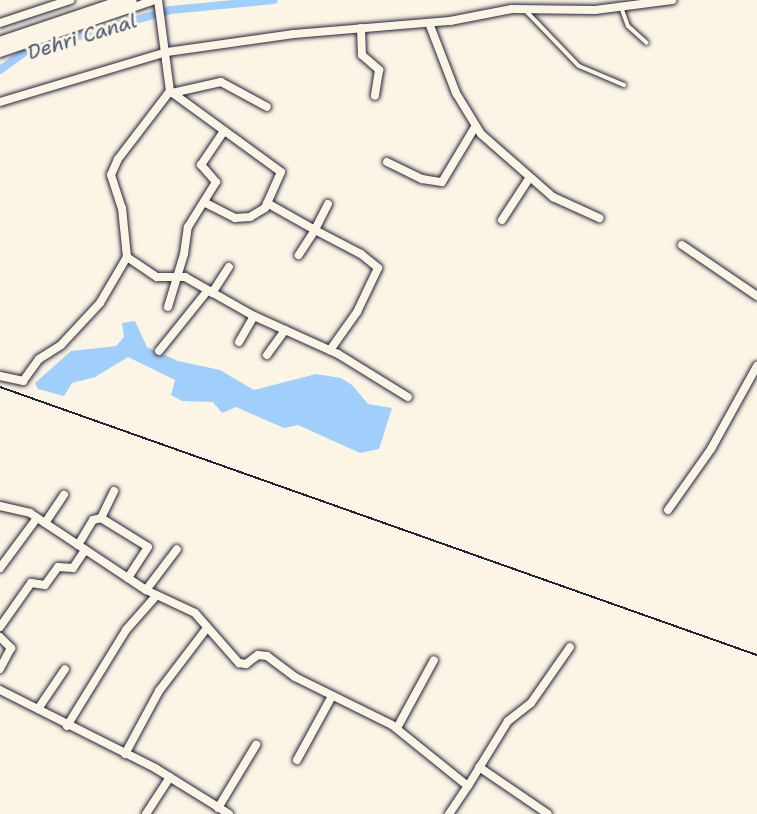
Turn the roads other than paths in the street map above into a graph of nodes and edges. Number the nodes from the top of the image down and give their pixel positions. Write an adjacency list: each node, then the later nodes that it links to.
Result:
1 (39, 0): 9 (street)
2 (70, 0): 9 (street)
3 (102, 0): 13 (highway)
4 (130, 0): 15 (highway)
5 (672, 0): 7 (street)
6 (157, 2): 16 (street); 17 (street)
7 (621, 6): 8 (street); 14 (lane)
8 (523, 8): 11 (street); 18 (lane)
9 (43, 9): 10 (street)
10 (0, 23)
11 (429, 23): 12 (street); 23 (street)
12 (361, 28): 16 (street); 20 (street)
13 (0, 34)
14 (646, 43)
15 (0, 44)
16 (167, 52): 19 (street); 21 (street)
17 (0, 53)
18 (624, 85)
19 (172, 93): 22 (street); 24 (street); 35 (street)
20 (375, 96)
21 (0, 102)
22 (267, 107)
23 (475, 127): 25 (street); 26 (street)
24 (224, 131): 27 (street); 28 (street)
25 (387, 162)
26 (530, 177): 30 (street); 31 (street)
27 (204, 202): 28 (street); 37 (street)
28 (267, 203): 32 (street)
29 (328, 204): 32 (street)
30 (599, 218)
31 (502, 220)
32 (315, 230): 34 (street); 44 (street)
33 (682, 245): 39 (street)
34 (299, 255)
35 (127, 257): 37 (street); 48 (street)
36 (229, 267): 38 (street)
37 (179, 275): 38 (street); 40 (street)
38 (210, 292): 41 (street); 45 (street)
39 (757, 296)
40 (168, 307)
41 (254, 316): 42 (street); 43 (street)
42 (285, 330): 44 (street); 46 (street)
43 (238, 342)
44 (330, 350): 49 (street)
45 (159, 351)
46 (267, 355)
47 (757, 366): 53 (street)
48 (0, 376)
49 (408, 397)
50 (114, 491): 54 (street)
51 (64, 495): 55 (street)
52 (0, 506): 55 (street)
53 (668, 510)
54 (101, 519): 56 (street); 59 (street)
55 (41, 521): 56 (street); 58 (street)
56 (82, 547): 59 (street); 62 (street)
57 (177, 549): 60 (street)
58 (0, 568)
59 (128, 578): 60 (street)
60 (146, 590): 61 (street)
61 (156, 596): 63 (street); 72 (street)
62 (0, 627)
63 (207, 628): 70 (street); 75 (street)
64 (0, 637): 67 (street)
65 (570, 647): 77 (street)
66 (434, 660): 73 (street)
67 (0, 669)
68 (65, 669): 71 (street)
69 (0, 690): 71 (street)
70 (332, 696): 73 (street); 76 (street)
71 (38, 709): 72 (street)
72 (67, 726): 75 (street)
73 (397, 728): 79 (street)
74 (256, 745): 80 (street)
75 (125, 754): 78 (street)
76 (297, 760)
77 (479, 767): 79 (street); 84 (street)
78 (170, 777): 80 (street); 81 (street)
79 (468, 786): 83 (street)
80 (218, 808): 82 (street)
81 (146, 814)
82 (229, 814)
83 (449, 814)
84 (548, 814)

